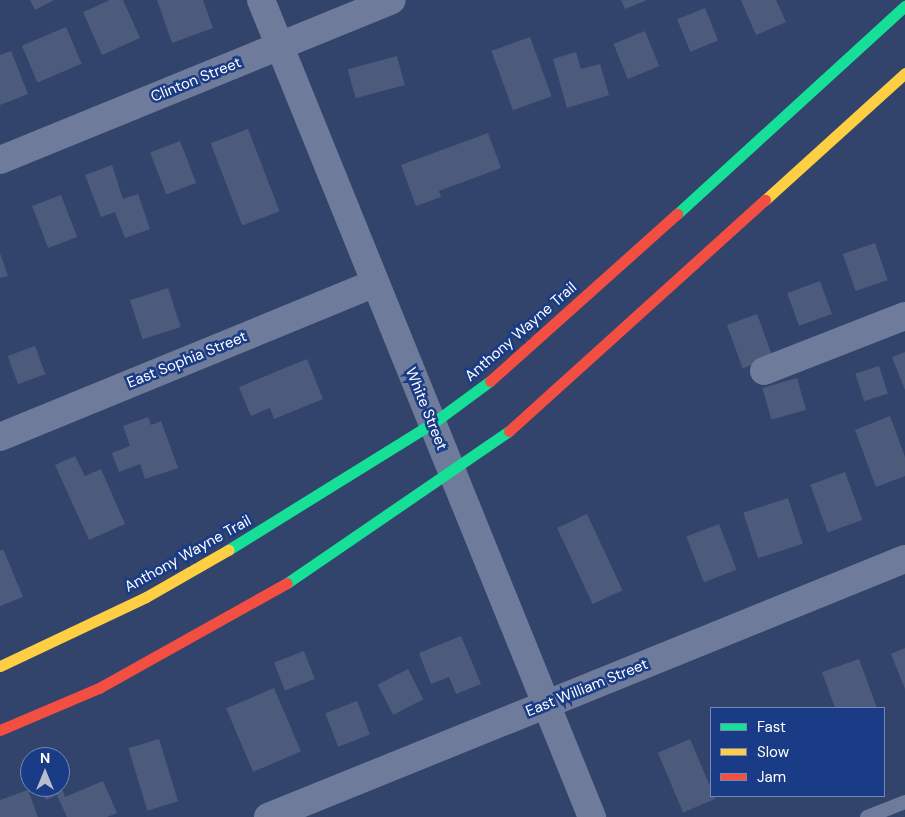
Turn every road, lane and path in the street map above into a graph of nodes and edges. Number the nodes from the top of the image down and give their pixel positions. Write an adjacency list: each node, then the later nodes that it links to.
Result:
1 (261, 0): 4 (street, White Street)
2 (392, 0): 4 (street, Clinton Street)
3 (905, 6): 10 (highway, Anthony Wayne Trail)
4 (280, 46): 6 (street, Clinton Street); 7 (street, White Street)
5 (905, 73): 12 (highway)
6 (0, 160)
7 (375, 283): 10 (street, White Street); 11 (street, East Sophia Street)
8 (905, 316): 9 (street)
9 (764, 371)
10 (433, 423): 12 (street, White Street); 14 (highway, Anthony Wayne Trail)
11 (0, 437)
12 (452, 471): 15 (street, White Street); 16 (highway)
13 (905, 559): 15 (street, East William Street)
14 (0, 666)
15 (546, 704): 18 (street, East William Street); 19 (street, White Street)
16 (0, 730)
17 (905, 802): 20 (lane)
18 (268, 817)
19 (592, 817)
20 (867, 817)

